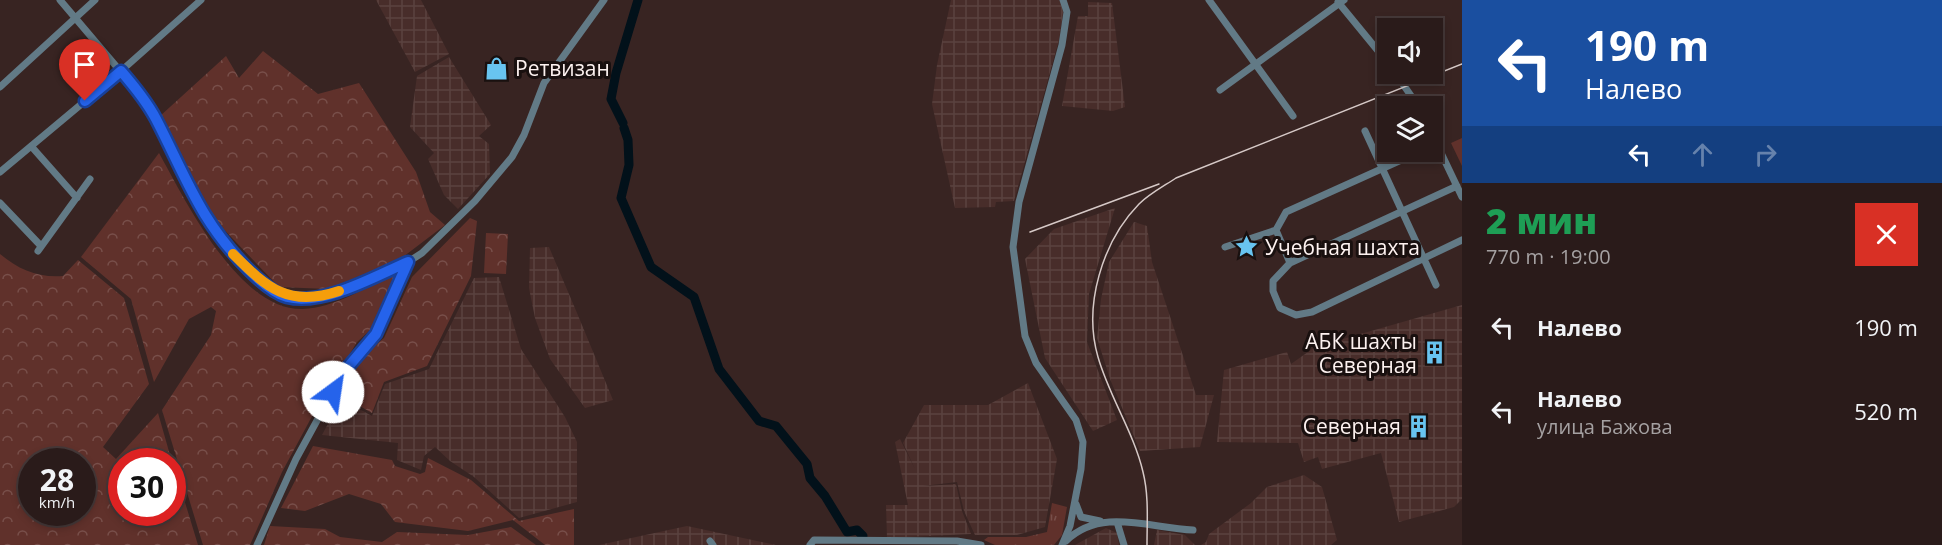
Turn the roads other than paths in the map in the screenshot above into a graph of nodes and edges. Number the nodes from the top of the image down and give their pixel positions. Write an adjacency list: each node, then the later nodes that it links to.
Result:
1 (60, 0): 8 (street)
2 (95, 0): 8 (street)
3 (201, 0): 11 (street)
4 (604, 0): 31 (street)
5 (1063, 0): 34 (street)
6 (1209, 0): 10 (street)
7 (1340, 1): 9 (street); 10 (street)
8 (74, 18): 11 (street); 12 (street)
9 (1377, 49)
10 (1256, 65): 13 (street); 14 (street)
11 (121, 71): 16 (street); 31 (street)
12 (0, 87)
13 (1220, 90)
14 (1293, 116)
15 (1365, 131): 19 (street)
16 (31, 146): 20 (street); 24 (street)
17 (1443, 159): 22 (street)
18 (1396, 162): 19 (street)
19 (1382, 168): 26 (street); 27 (street)
20 (1, 171)
21 (90, 179): 24 (street)
22 (1457, 186): 23 (street); 26 (street)
23 (1462, 197)
24 (77, 198): 25 (street)
25 (0, 203)
26 (1402, 213): 30 (street); 32 (street)
27 (1276, 230): 29 (street); 32 (street)
28 (1462, 240): 30 (street)
29 (1225, 247)
30 (1422, 258): 32 (street); 33 (street)
31 (408, 262): 41 (street)
32 (1290, 263)
33 (1436, 285)
34 (1075, 502): 35 (street); 40 (street)
35 (1100, 521): 36 (street); 40 (street)
36 (1117, 522): 37 (street); 44 (street)
37 (1193, 531)
38 (823, 543): 39 (street); 42 (street)
39 (851, 543): 43 (street)
40 (1063, 544)
41 (257, 545)
42 (810, 545)
43 (981, 545)
44 (1124, 545)

